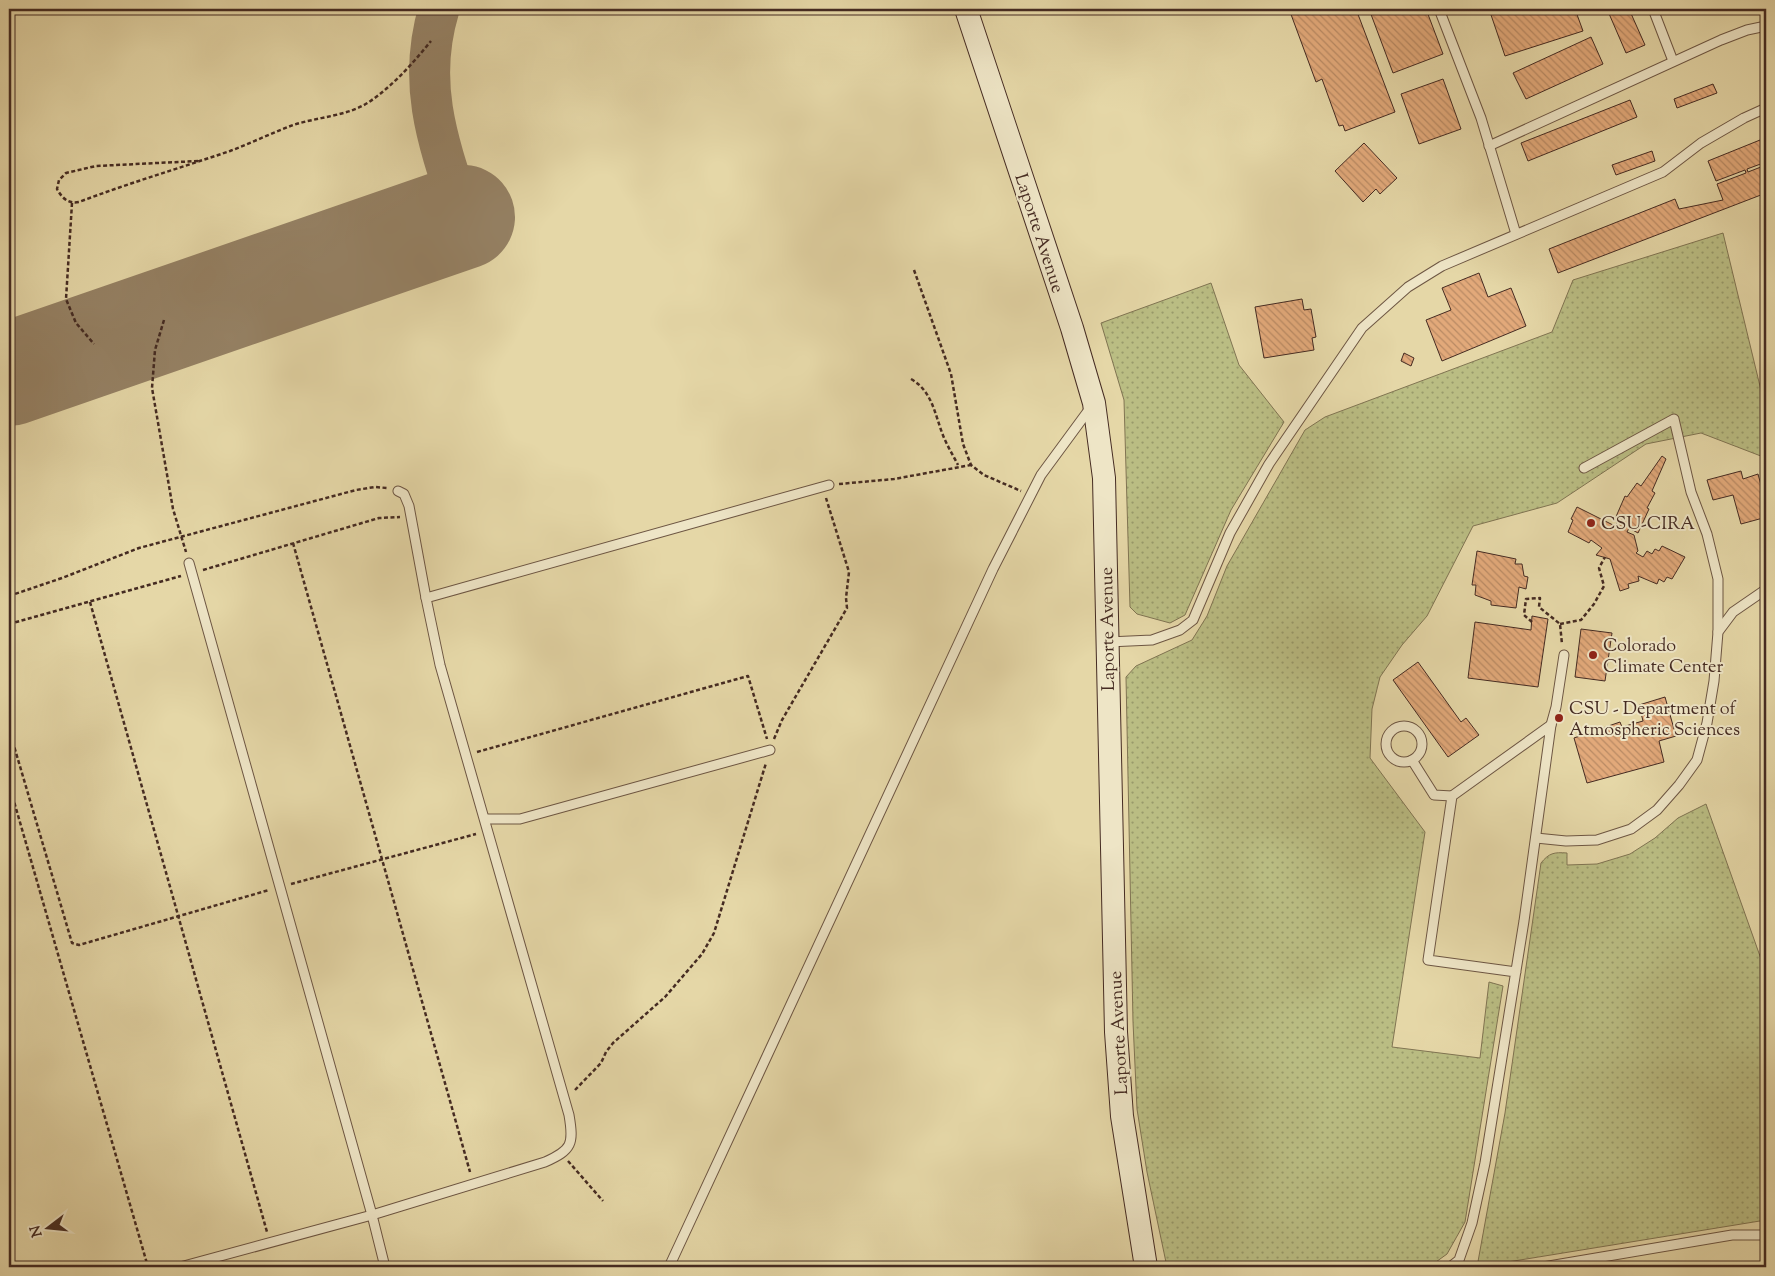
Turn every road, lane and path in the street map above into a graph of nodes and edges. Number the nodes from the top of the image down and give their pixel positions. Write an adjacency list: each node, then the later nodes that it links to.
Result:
1 (966, 9): 16 (street, Laporte Avenue)
2 (1440, 9): 8 (lane)
3 (1653, 9): 6 (lane)
4 (1766, 26): 6 (lane)
5 (431, 41): 9 (path)
6 (1674, 61): 8 (lane)
7 (1766, 108): 11 (lane)
8 (1489, 146): 11 (lane)
9 (198, 161): 10 (path); 10 (path)
10 (72, 203): 14 (path)
11 (1516, 234): 37 (lane)
12 (914, 270): 17 (path)
13 (164, 320): 24 (path)
14 (94, 344)
15 (911, 379): 18 (path)
16 (1094, 403): 22 (lane); 37 (street, Laporte Avenue)
17 (971, 465): 18 (path); 22 (path)
18 (959, 466): 20 (path)
19 (1584, 468): 36 (lane)
20 (826, 486): 31 (lane); 41 (path)
21 (398, 490): 23 (lane); 24 (path)
22 (1031, 495): 63 (lane)
23 (412, 518): 25 (path); 31 (lane)
24 (181, 535): 27 (path); 30 (path)
25 (293, 544): 28 (path); 49 (path)
26 (1605, 558): 35 (path)
27 (189, 563): 28 (lane)
28 (192, 573): 32 (path); 50 (lane)
29 (1765, 590): 36 (lane)
30 (9, 596)
31 (426, 598): 42 (lane)
32 (90, 602): 34 (path); 51 (path)
33 (1532, 622): 35 (path)
34 (9, 624)
35 (1560, 624): 38 (path)
36 (1718, 632): 48 (lane)
37 (1108, 642): 64 (street, Laporte Avenue)
38 (1564, 655): 39 (lane)
39 (1551, 725): 45 (lane); 48 (lane)
40 (9, 729): 51 (path)
41 (770, 750): 42 (path); 46 (lane); 53 (path)
42 (466, 754): 46 (lane)
43 (1412, 760): 43 (lane); 45 (lane)
44 (9, 784): 60 (path)
45 (1452, 796): 52 (lane)
46 (485, 818): 47 (lane)
47 (488, 831): 49 (path); 53 (lane)
48 (1536, 838): 52 (lane)
49 (381, 858): 50 (path); 55 (path)
50 (280, 887): 51 (path); 57 (lane)
51 (179, 916): 59 (path)
52 (1516, 972): 65 (lane)
53 (565, 1100): 54 (lane)
54 (562, 1154): 55 (lane); 56 (path)
55 (474, 1186): 57 (lane)
56 (603, 1201)
57 (372, 1215): 59 (lane); 62 (lane)
58 (1766, 1235): 66 (lane)
59 (270, 1243): 61 (lane)
60 (148, 1267)
61 (180, 1267)
62 (385, 1267)
63 (669, 1267)
64 (1146, 1267)
65 (1450, 1267)
66 (1543, 1267)

